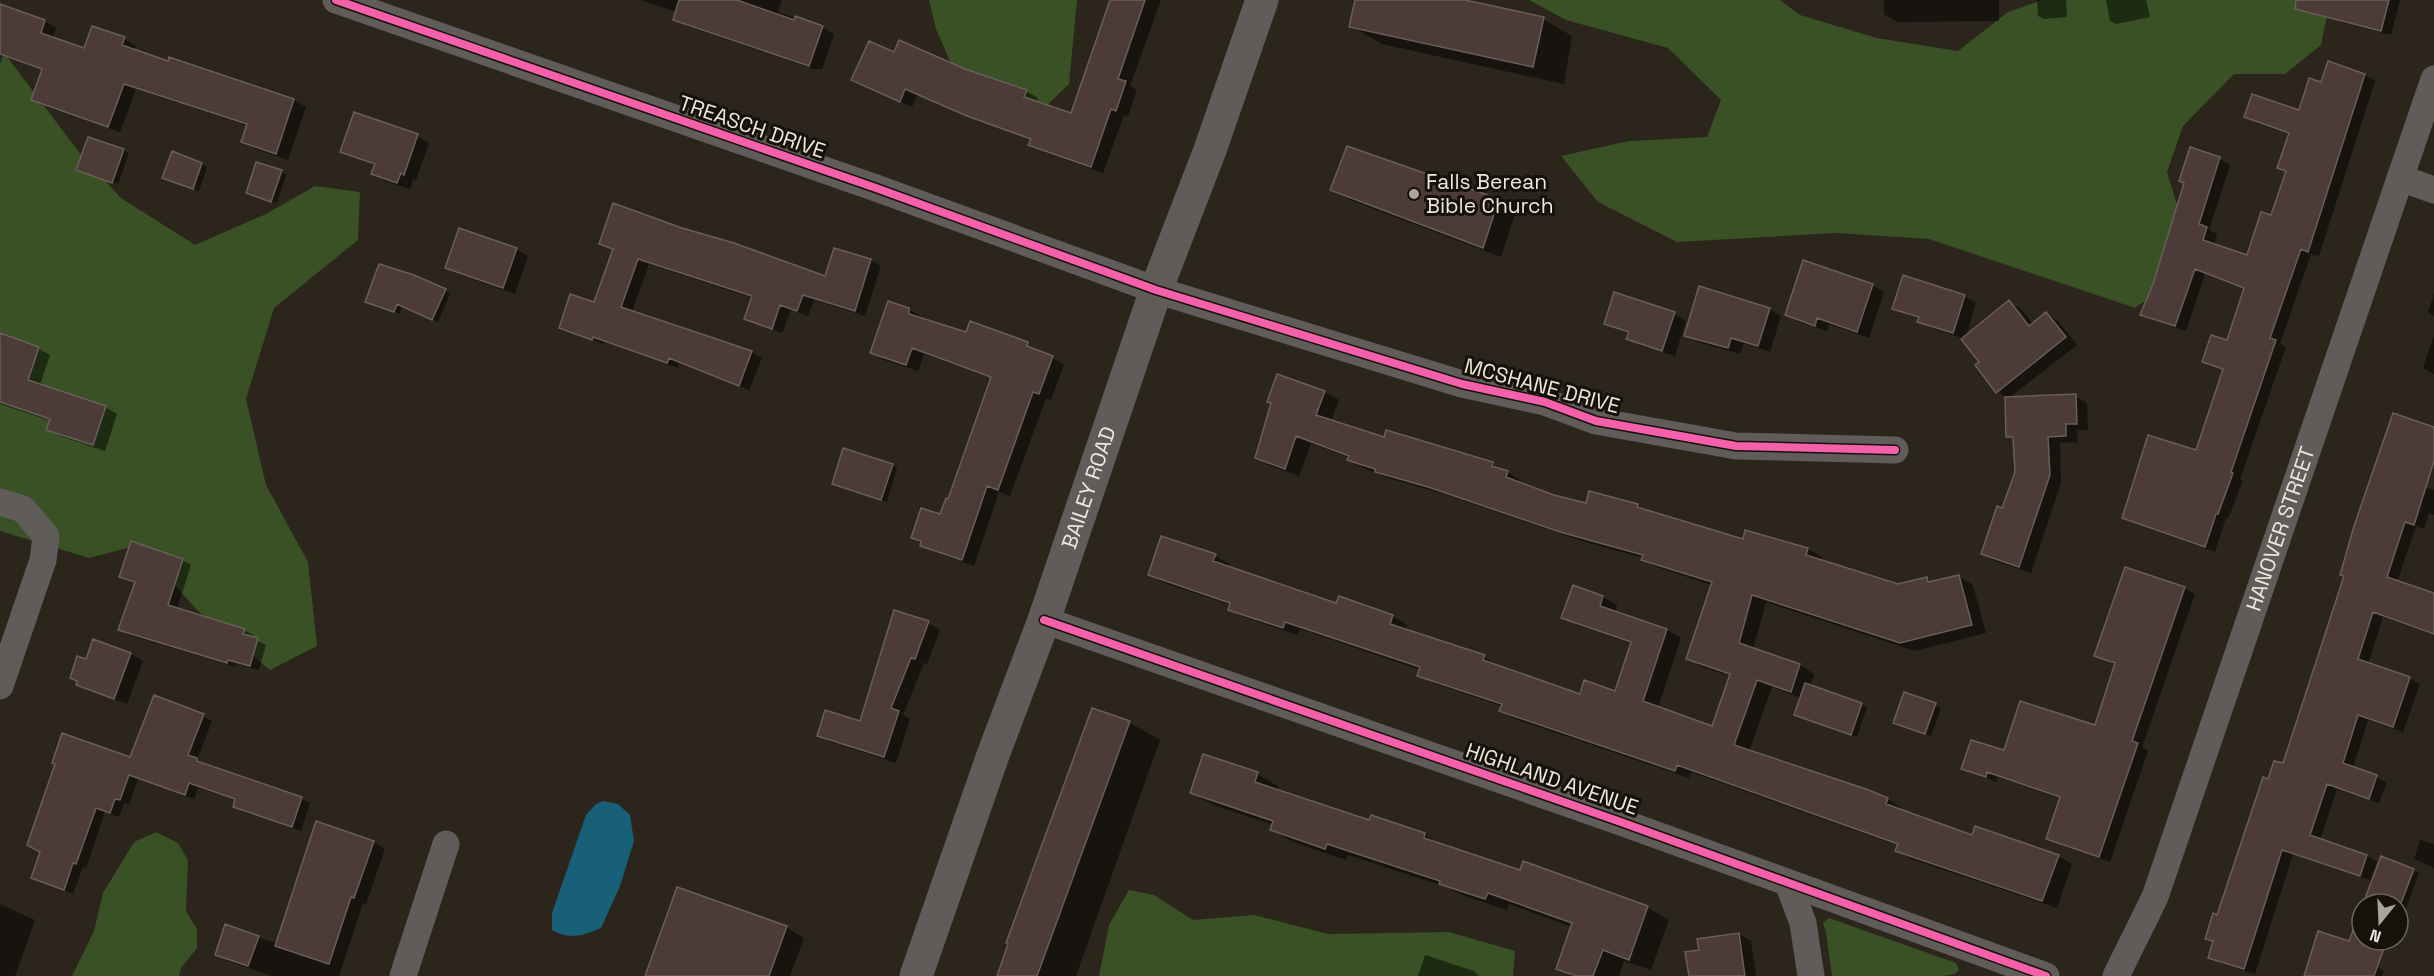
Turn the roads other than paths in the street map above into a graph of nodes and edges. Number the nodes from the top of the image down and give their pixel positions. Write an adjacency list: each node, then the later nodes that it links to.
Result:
1 (336, 0): 6 (street, TREASCH DRIVE)
2 (1262, 0): 6 (street, BAILEY ROAD)
3 (2434, 79): 4 (street, HANOVER STREET)
4 (2400, 178): 5 (street); 17 (street, HANOVER STREET)
5 (2434, 190)
6 (1156, 290): 7 (street, MCSHANE DRIVE); 9 (street, BAILEY ROAD)
7 (1895, 450)
8 (0, 501): 10 (street)
9 (1044, 620): 12 (street, HIGHLAND AVENUE); 14 (street, BAILEY ROAD)
10 (0, 686)
11 (446, 844): 13 (street)
12 (1788, 883): 15 (street); 16 (street, HIGHLAND AVENUE)
13 (403, 976)
14 (916, 976)
15 (1811, 976)
16 (2046, 976)
17 (2116, 976)

